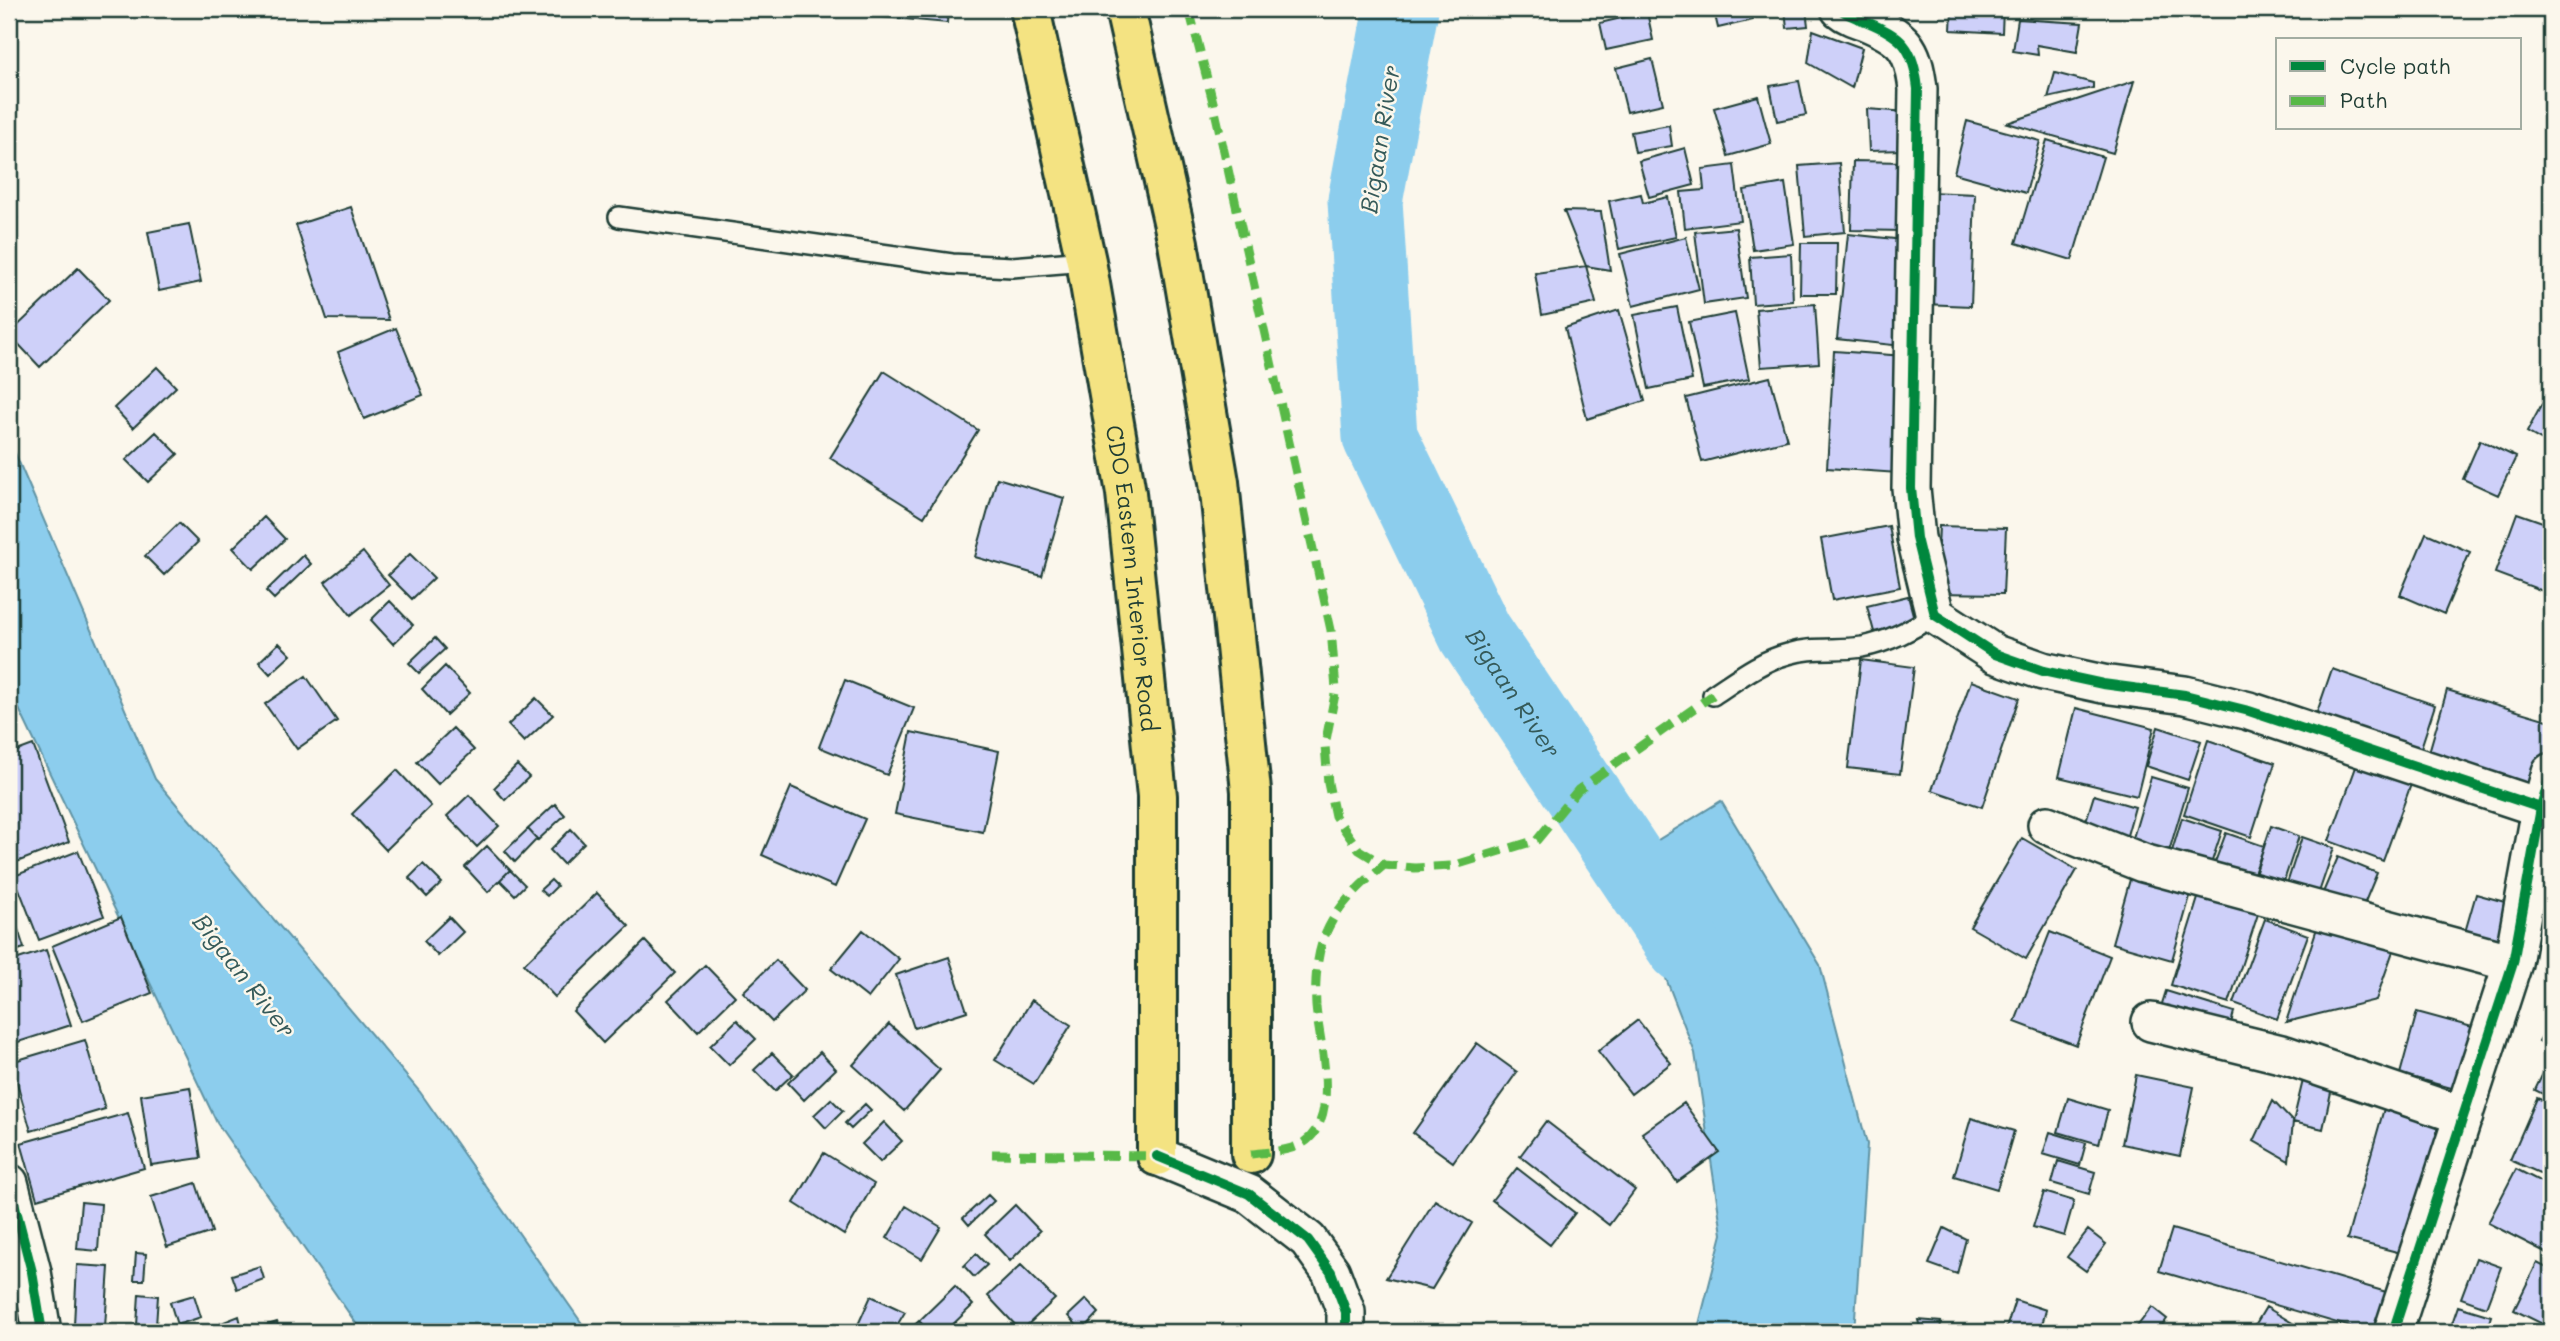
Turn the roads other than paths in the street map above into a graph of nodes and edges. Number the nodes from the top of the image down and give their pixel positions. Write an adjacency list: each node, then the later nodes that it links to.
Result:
1 (1030, 9): 5 (main road, CDO Eastern Interior Road)
2 (1125, 9): 14 (main road)
3 (1840, 9): 6 (street)
4 (619, 217): 5 (lane)
5 (1086, 261): 15 (main road, CDO Eastern Interior Road)
6 (1935, 615): 7 (lane); 9 (street)
7 (1713, 695)
8 (2551, 772): 9 (street)
9 (2541, 808): 11 (street)
10 (2047, 825): 11 (street)
11 (2513, 962): 13 (street)
12 (2151, 1021): 13 (street)
13 (2464, 1116): 19 (street)
14 (1251, 1154)
15 (1157, 1156): 18 (street)
16 (9, 1183): 17 (street)
17 (42, 1332)
18 (1346, 1332)
19 (2393, 1332)

